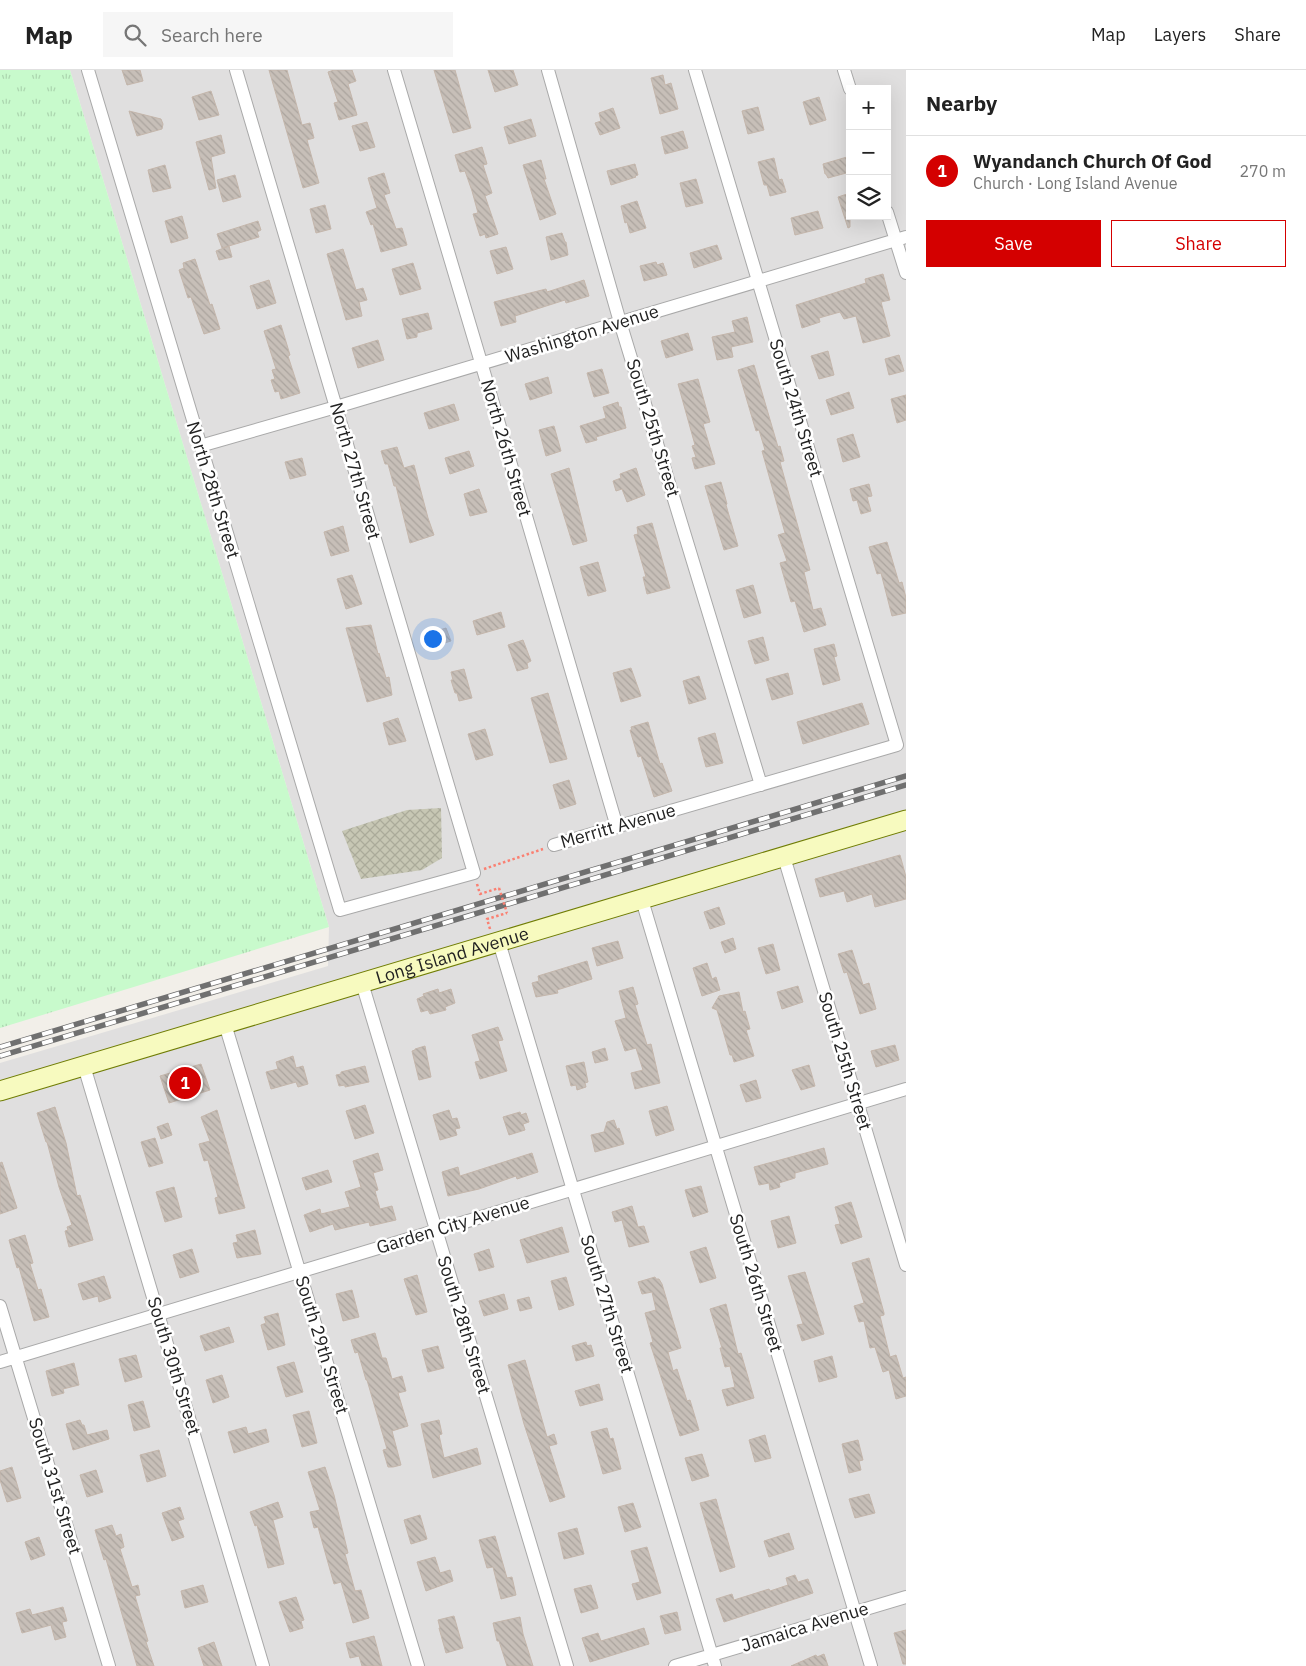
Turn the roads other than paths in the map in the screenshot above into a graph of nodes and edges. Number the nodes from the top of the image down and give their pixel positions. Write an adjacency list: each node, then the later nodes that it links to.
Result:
1 (88, 70): 15 (street, North 28th Street)
2 (236, 70): 14 (street, North 27th Street)
3 (394, 70): 13 (street, North 26th Street)
4 (548, 70): 12 (street, South 25th Street)
5 (695, 70): 11 (street, South 24th Street)
6 (844, 70): 7 (street)
7 (849, 85)
8 (891, 219): 9 (street)
9 (901, 238): 10 (street); 11 (street, Washington Avenue)
10 (906, 273)
11 (758, 282): 12 (street, Washington Avenue); 16 (street, South 24th Street)
12 (620, 322): 13 (street, Washington Avenue); 17 (street, South 25th Street)
13 (482, 363): 14 (street, Washington Avenue); 19 (street, North 26th Street)
14 (336, 408): 15 (street, Washington Avenue); 23 (street, North 27th Street)
15 (200, 446): 23 (street, North 28th Street)
16 (897, 745): 17 (street, Merritt Avenue)
17 (761, 785): 19 (street, Merritt Avenue)
18 (906, 820): 21 (street, Long Island Avenue)
19 (617, 826): 20 (street, Merritt Avenue)
20 (554, 845)
21 (784, 857): 22 (street, Long Island Avenue); 30 (street, South 25th Street)
22 (642, 900): 24 (street, Long Island Avenue); 31 (street, South 26th Street)
23 (340, 910)
24 (495, 936): 25 (street, Long Island Avenue); 32 (street, South 27th Street)
25 (362, 983): 26 (street, Long Island Avenue); 33 (street, South 28th Street)
26 (226, 1024): 27 (street, Long Island Avenue); 35 (street, South 29th Street)
27 (84, 1066): 29 (street, Long Island Avenue); 37 (street, South 30th Street)
28 (906, 1089): 30 (street, Garden City Avenue)
29 (0, 1091)
30 (858, 1104): 31 (street, Garden City Avenue); 34 (street, South 25th Street)
31 (715, 1146): 32 (street, Garden City Avenue); 41 (street, South 26th Street)
32 (573, 1189): 33 (street, Garden City Avenue); 42 (street, South 27th Street)
33 (436, 1230): 35 (street, Garden City Avenue); 46 (street, South 28th Street)
34 (906, 1265)
35 (300, 1271): 37 (street, Garden City Avenue); 45 (street, South 29th Street)
36 (0, 1306): 38 (street, South 31st Street)
37 (158, 1314): 38 (street, Garden City Avenue); 44 (street, South 30th Street)
38 (16, 1357): 39 (street, Garden City Avenue); 43 (street, South 31st Street)
39 (0, 1362)
40 (906, 1597): 41 (street, Jamaica Avenue)
41 (855, 1612): 42 (street, Jamaica Avenue); 48 (street, South 26th Street)
42 (713, 1661): 47 (street, Jamaica Avenue)
43 (109, 1666)
44 (263, 1666)
45 (418, 1666)
46 (567, 1666)
47 (675, 1666)
48 (871, 1666)

